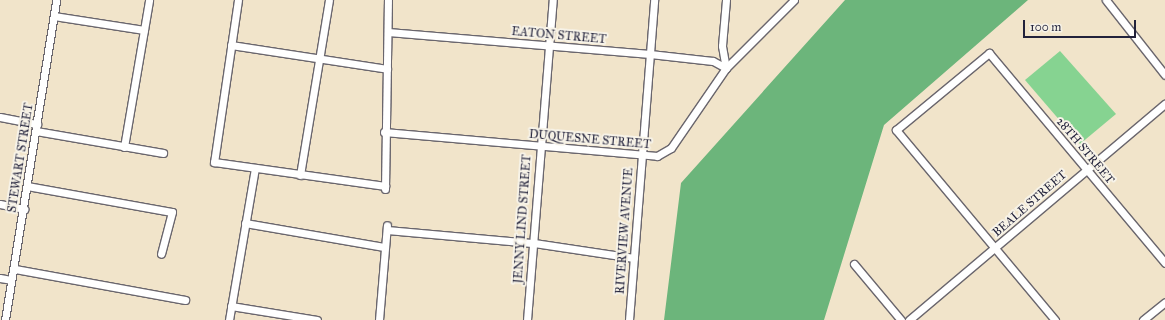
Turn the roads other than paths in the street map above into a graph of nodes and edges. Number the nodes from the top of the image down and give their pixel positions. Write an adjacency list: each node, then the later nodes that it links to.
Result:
1 (56, 0): 11 (street, STEWART STREET)
2 (149, 0): 12 (street)
3 (238, 0): 14 (street)
4 (329, 0): 17 (street)
5 (388, 0): 13 (street)
6 (553, 0): 15 (street, JENNY LIND STREET)
7 (654, 0): 16 (street, RIVERVIEW AVENUE)
8 (726, 0): 18 (street)
9 (794, 0): 18 (street, DUQUESNE STREET)
10 (1106, 0): 20 (street)
11 (54, 16): 12 (street); 23 (street, STEWART STREET)
12 (144, 30): 25 (street)
13 (388, 32): 15 (street, EATON STREET); 19 (street)
14 (231, 45): 17 (street); 29 (street)
15 (549, 46): 16 (street, EATON STREET); 26 (street, JENNY LIND STREET)
16 (650, 54): 18 (street, EATON STREET); 28 (street, RIVERVIEW AVENUE)
17 (320, 58): 19 (street); 31 (street)
18 (726, 68): 28 (street, DUQUESNE STREET)
19 (387, 69): 24 (street)
20 (1165, 75)
21 (1165, 104): 30 (street, BEALE STREET)
22 (0, 117): 23 (street)
23 (36, 128): 25 (street); 32 (street, STEWART STREET)
24 (384, 132): 26 (street, DUQUESNE STREET); 31 (street)
25 (124, 147): 27 (street)
26 (539, 147): 28 (street, DUQUESNE STREET); 36 (street, JENNY LIND STREET)
27 (163, 152)
28 (641, 156): 40 (street, RIVERVIEW AVENUE)
29 (255, 168): 31 (street); 35 (street)
30 (1086, 169): 38 (street, BEALE STREET); 38 (street, 28TH STREET); 41 (street, 28TH STREET)
31 (300, 175)
32 (27, 186): 34 (street, STEWART STREET); 39 (street)
33 (0, 204): 34 (street)
34 (24, 209): 43 (street, STEWART STREET)
35 (245, 223): 37 (street); 48 (street)
36 (534, 244): 37 (street); 40 (street); 53 (street, JENNY LIND STREET)
37 (384, 247): 52 (street)
38 (995, 248): 56 (street, BEALE STREET); 57 (street)
39 (161, 254)
40 (634, 258): 54 (street, RIVERVIEW AVENUE)
41 (1165, 263)
42 (854, 264): 55 (street)
43 (15, 269): 45 (street, STEWART STREET); 46 (street)
44 (0, 278): 45 (street)
45 (11, 280): 49 (street, STEWART STREET)
46 (185, 300)
47 (1165, 302): 58 (street)
48 (231, 306): 50 (street); 51 (street)
49 (5, 320)
50 (229, 320)
51 (317, 320)
52 (379, 320)
53 (527, 320)
54 (629, 320)
55 (901, 320)
56 (909, 320)
57 (1055, 320)
58 (1143, 320)

